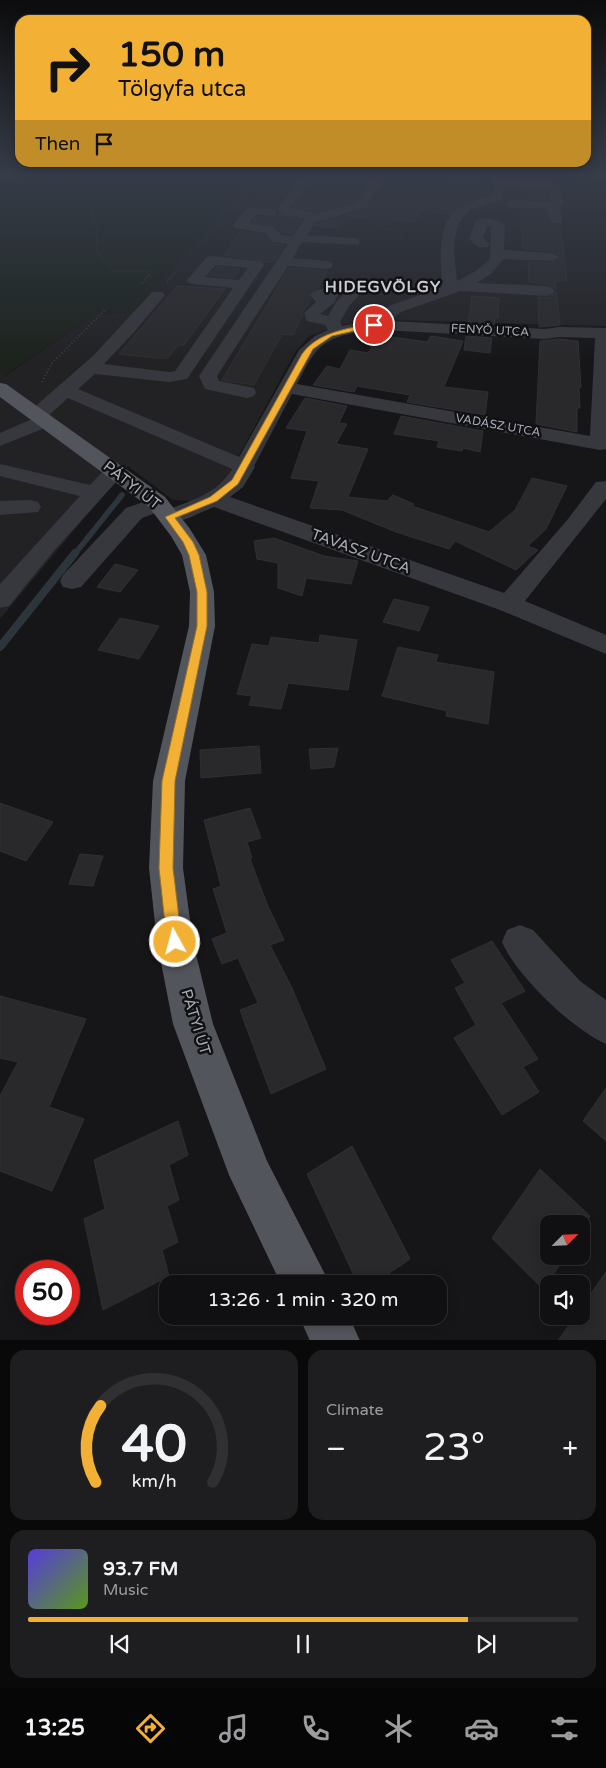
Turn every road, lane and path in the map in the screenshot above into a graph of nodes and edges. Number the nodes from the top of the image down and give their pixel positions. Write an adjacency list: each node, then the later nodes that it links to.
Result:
1 (96, 239): 22 (path)
2 (205, 239): 12 (path)
3 (275, 239): 11 (street)
4 (288, 239): 5 (street)
5 (298, 239): 9 (street); 15 (street)
6 (449, 239): 19 (street)
7 (476, 239): 10 (street)
8 (498, 239): 13 (street)
9 (352, 242)
10 (483, 244)
11 (265, 247)
12 (197, 248)
13 (497, 257): 14 (street); 19 (street)
14 (550, 260)
15 (283, 261): 16 (street); 32 (street)
16 (326, 265)
17 (178, 270): 22 (path)
18 (244, 285): 28 (street)
19 (454, 287): 21 (street); 25 (street)
20 (358, 288): 26 (street)
21 (547, 291)
22 (157, 295): 28 (street)
23 (325, 302): 26 (street)
24 (106, 309): 33 (path)
25 (374, 325): 26 (street); 27 (street, FENYŐ UTCA)
26 (334, 328): 30 (street)
27 (604, 333): 30 (street, VADÁSZ UTCA)
28 (91, 368): 31 (street)
29 (0, 388): 33 (main road, PÁTYI ÚT)
30 (287, 388): 35 (street)
31 (66, 391): 33 (street); 35 (street)
32 (247, 392)
33 (34, 413): 34 (street); 37 (main road, PÁTYI ÚT)
34 (6, 440)
35 (245, 467): 40 (street)
36 (0, 470): 39 (street)
37 (116, 471): 39 (street); 43 (main road, PÁTYI ÚT)
38 (604, 487): 48 (street)
39 (95, 493): 44 (street)
40 (214, 499): 43 (street); 48 (street, TAVASZ UTCA)
41 (30, 507): 42 (street)
42 (0, 508)
43 (164, 510): 45 (street); 52 (main road, PÁTYI ÚT)
44 (45, 547): 45 (street); 47 (street)
45 (93, 559): 46 (street)
46 (72, 581)
47 (0, 600)
48 (509, 604): 49 (street, TAVASZ UTCA)
49 (606, 645)
50 (520, 942): 51 (street)
51 (606, 1024)
52 (301, 1275)
53 (328, 1325): 54 (main road)
54 (336, 1340)

